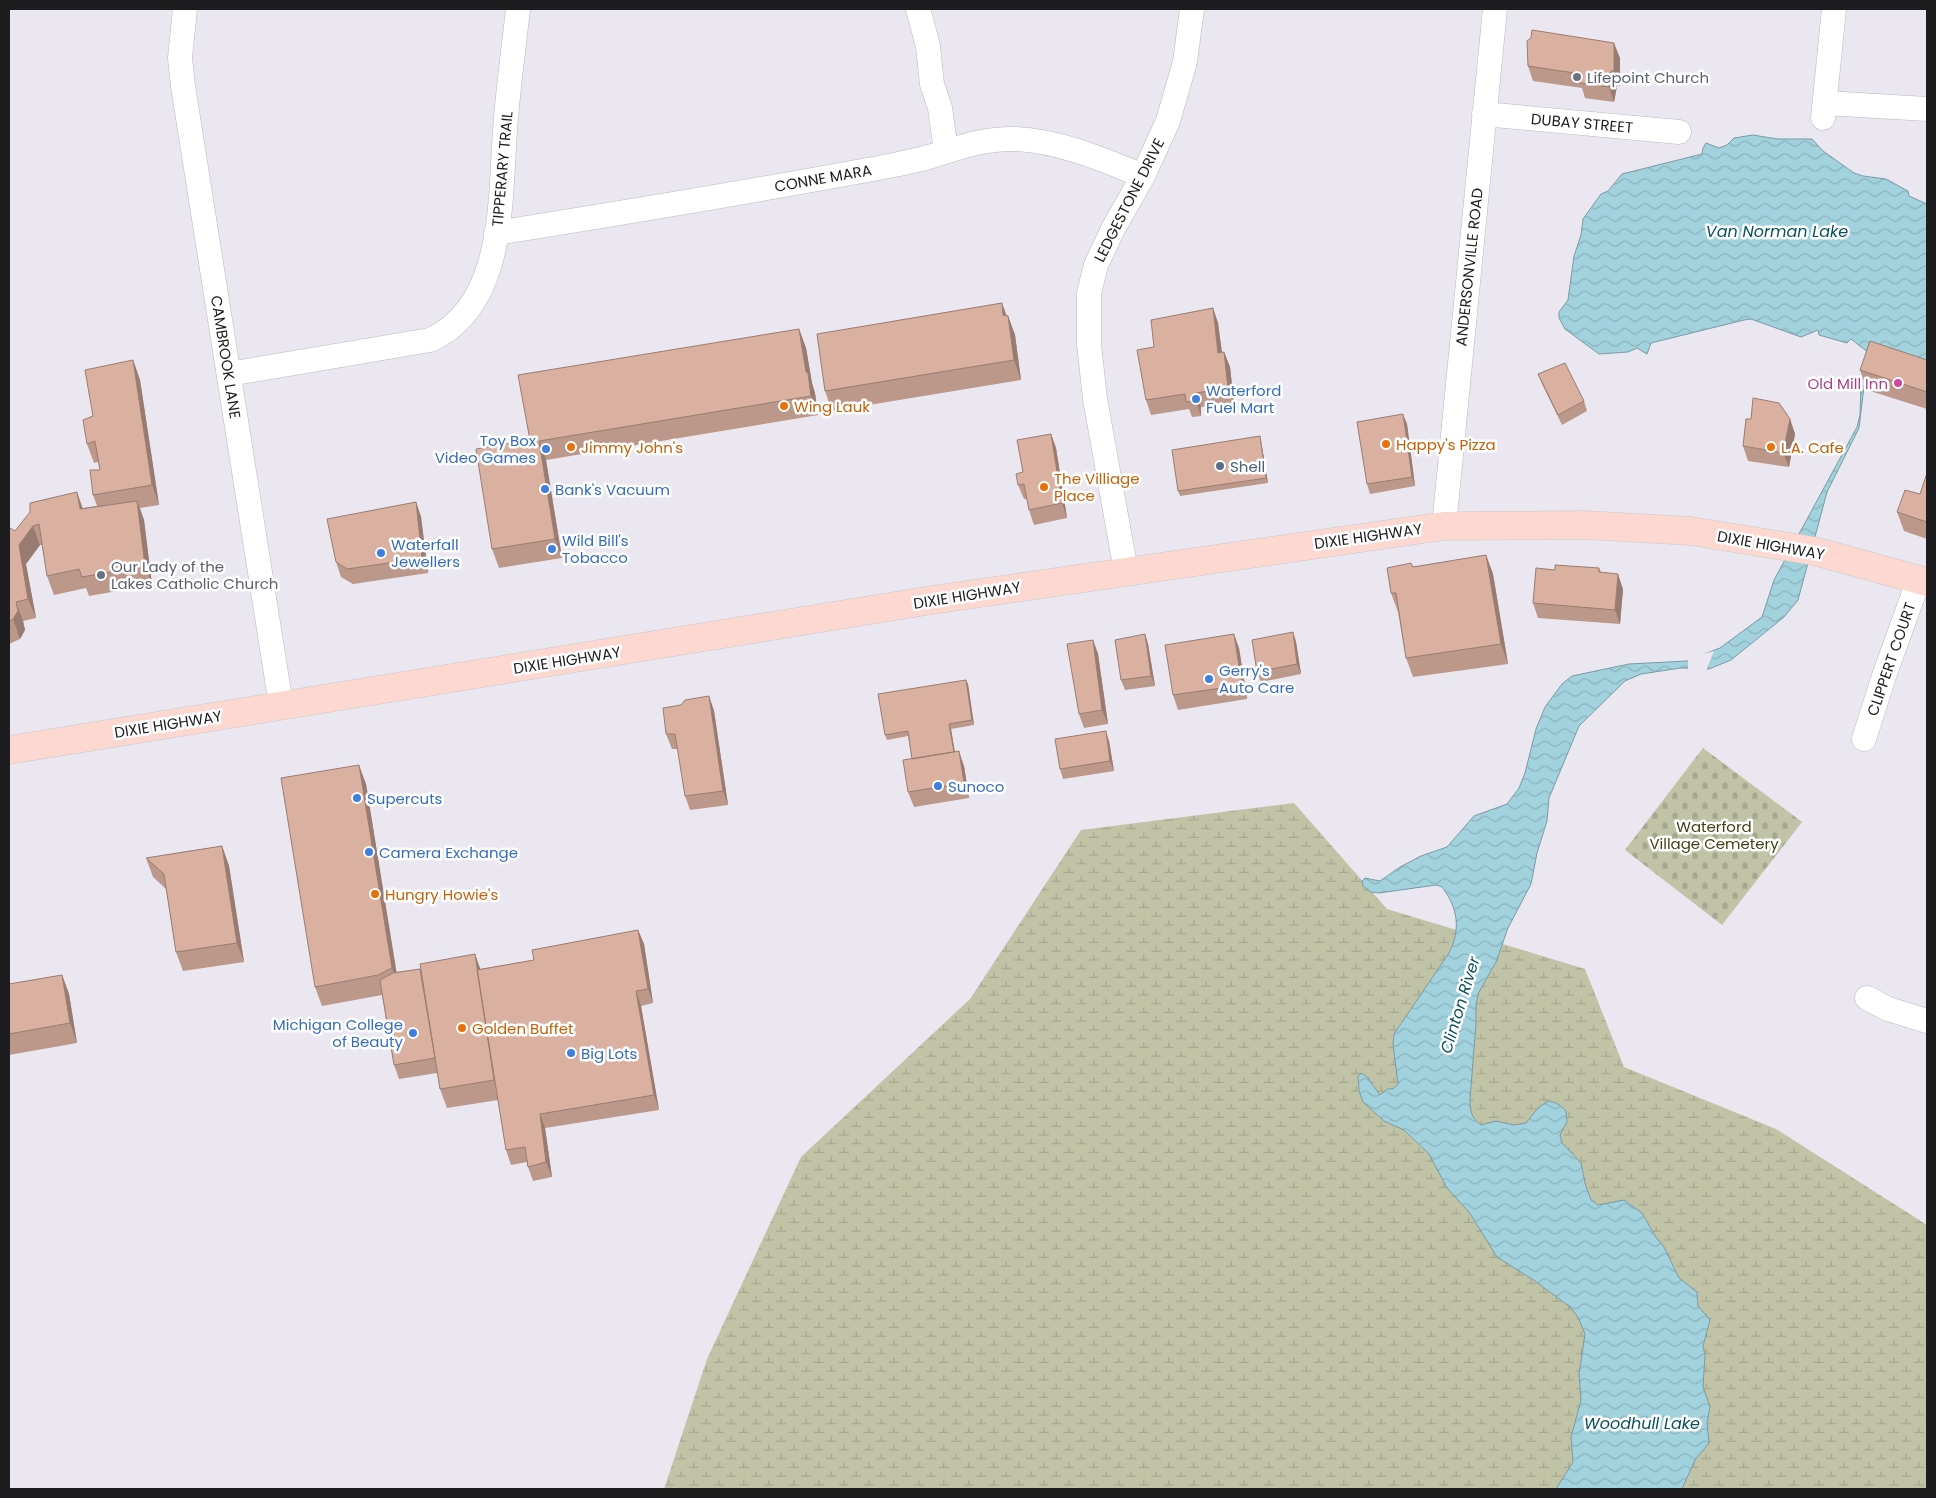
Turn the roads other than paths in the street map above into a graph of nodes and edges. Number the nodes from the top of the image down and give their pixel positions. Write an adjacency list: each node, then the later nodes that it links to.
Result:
1 (185, 9): 13 (street, CAMBROOK LANE)
2 (518, 9): 12 (street, TIPPERARY TRAIL)
3 (918, 9): 10 (street)
4 (1192, 9): 11 (street, LEDGESTONE DRIVE)
5 (1495, 9): 8 (street, ANDERSONVILLE ROAD)
6 (1834, 9): 7 (street)
7 (1927, 109)
8 (1484, 114): 9 (street, DUBAY STREET); 14 (street, ANDERSONVILLE ROAD)
9 (1679, 132)
10 (946, 151): 11 (street, CONNE MARA); 12 (street, CONNE MARA)
11 (1143, 176): 15 (street, LEDGESTONE DRIVE)
12 (496, 233): 13 (street, TIPPERARY TRAIL)
13 (229, 374): 17 (street, CAMBROOK LANE)
14 (1444, 526): 15 (main road, DIXIE HIGHWAY); 16 (main road, DIXIE HIGHWAY)
15 (1126, 571): 17 (main road, DIXIE HIGHWAY)
16 (1923, 580): 18 (street, CLIPPERT COURT)
17 (282, 705): 19 (main road, DIXIE HIGHWAY)
18 (1864, 739)
19 (9, 750)
20 (1867, 998): 21 (street)
21 (1927, 1021)

